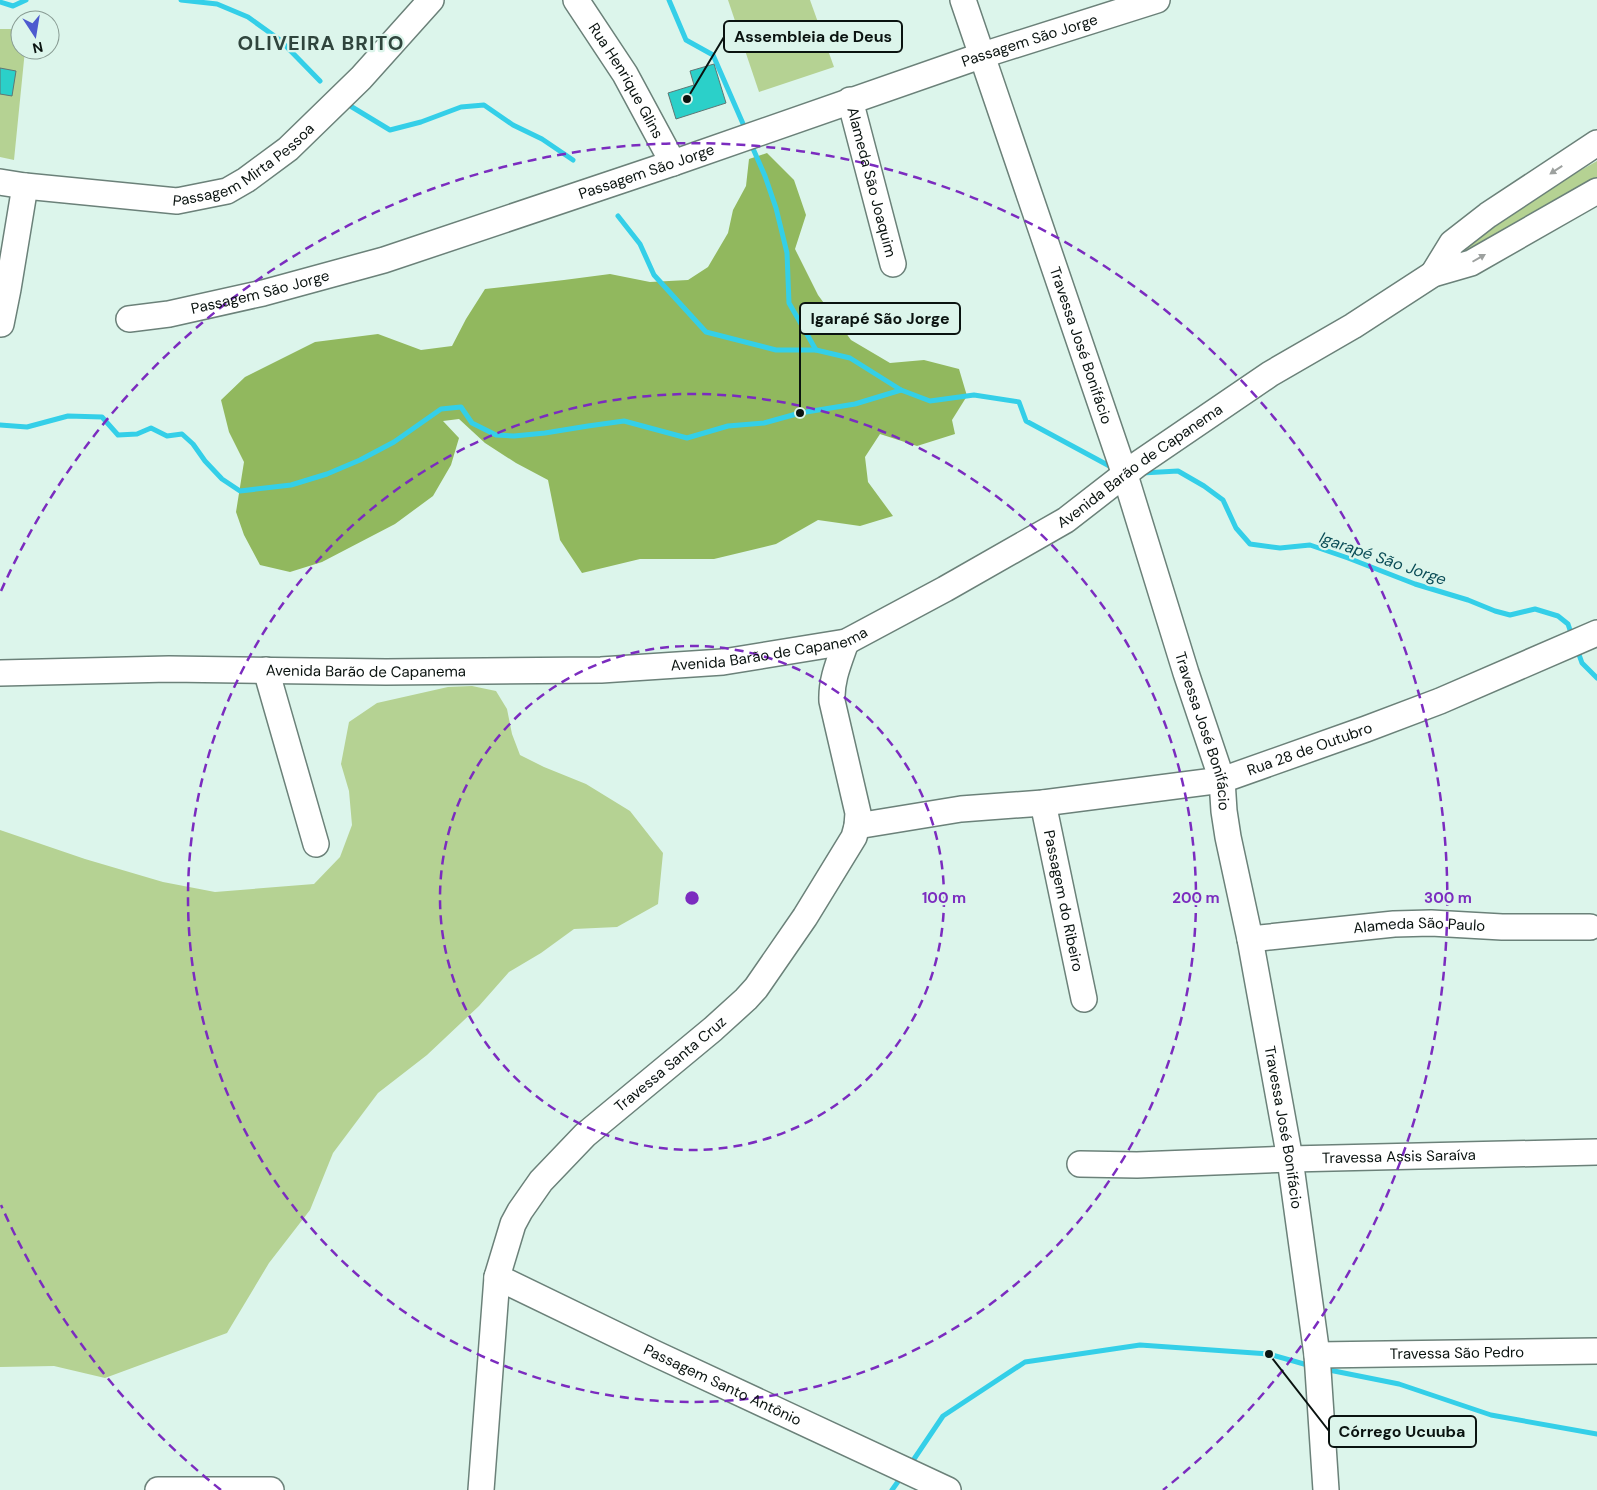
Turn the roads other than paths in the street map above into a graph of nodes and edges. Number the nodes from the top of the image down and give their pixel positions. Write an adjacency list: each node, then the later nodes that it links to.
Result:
1 (431, 0): 10 (street, Passagem Mirta Pessoa)
2 (576, 0): 8 (street, Rua Henrique Glins)
3 (963, 0): 5 (street, Travessa José Bonifácio)
4 (1157, 0): 5 (street, Passagem São Jorge)
5 (983, 55): 6 (street, Passagem São Jorge); 16 (street, Travessa José Bonifácio)
6 (850, 100): 8 (street, Passagem São Jorge); 12 (street, Alameda São Joaquim)
7 (1597, 144): 13 (street, Avenida Barão de Capanema, one-way to 13)
8 (673, 163): 15 (street, Passagem São Jorge)
9 (0, 182): 10 (street, Passagem Mirta Pessoa)
10 (25, 186): 14 (street)
11 (1597, 191): 13 (street, Avenida Barão de Capanema, one-way to 11)
12 (893, 264)
13 (1434, 274): 16 (street, Avenida Barão de Capanema)
14 (2, 312)
15 (129, 319)
16 (1125, 475): 18 (street, Avenida Barão de Capanema); 21 (street, Travessa José Bonifácio)
17 (1597, 632): 21 (street, Rua 28 de Outubro)
18 (846, 642): 19 (street, Avenida Barão de Capanema); 23 (street, Travessa Santa Cruz)
19 (266, 670): 20 (street, Avenida Barão de Capanema); 24 (street)
20 (0, 673)
21 (1222, 780): 22 (street, Rua 28 de Outubro); 26 (street, Travessa José Bonifácio)
22 (1043, 803): 23 (street, Rua 28 de Outubro); 27 (street, Passagem do Ribeiro)
23 (857, 826): 31 (street, Travessa Santa Cruz)
24 (316, 844)
25 (1590, 927): 26 (street, Alameda São Paulo)
26 (1250, 939): 29 (street, Travessa José Bonifácio)
27 (1084, 999)
28 (1597, 1152): 29 (street, Travessa Assis Saraíva)
29 (1290, 1159): 30 (street, Travessa Assis Saraíva); 33 (street, Travessa José Bonifácio)
30 (1080, 1164)
31 (497, 1277): 36 (street, Travessa Santa Cruz); 37 (street, Passagem Santo Antônio)
32 (1597, 1352): 33 (street, Travessa São Pedro)
33 (1318, 1355): 38 (street, Travessa José Bonifácio)
34 (158, 1490): 35 (street)
35 (271, 1490)
36 (481, 1490)
37 (948, 1490)
38 (1326, 1490)

